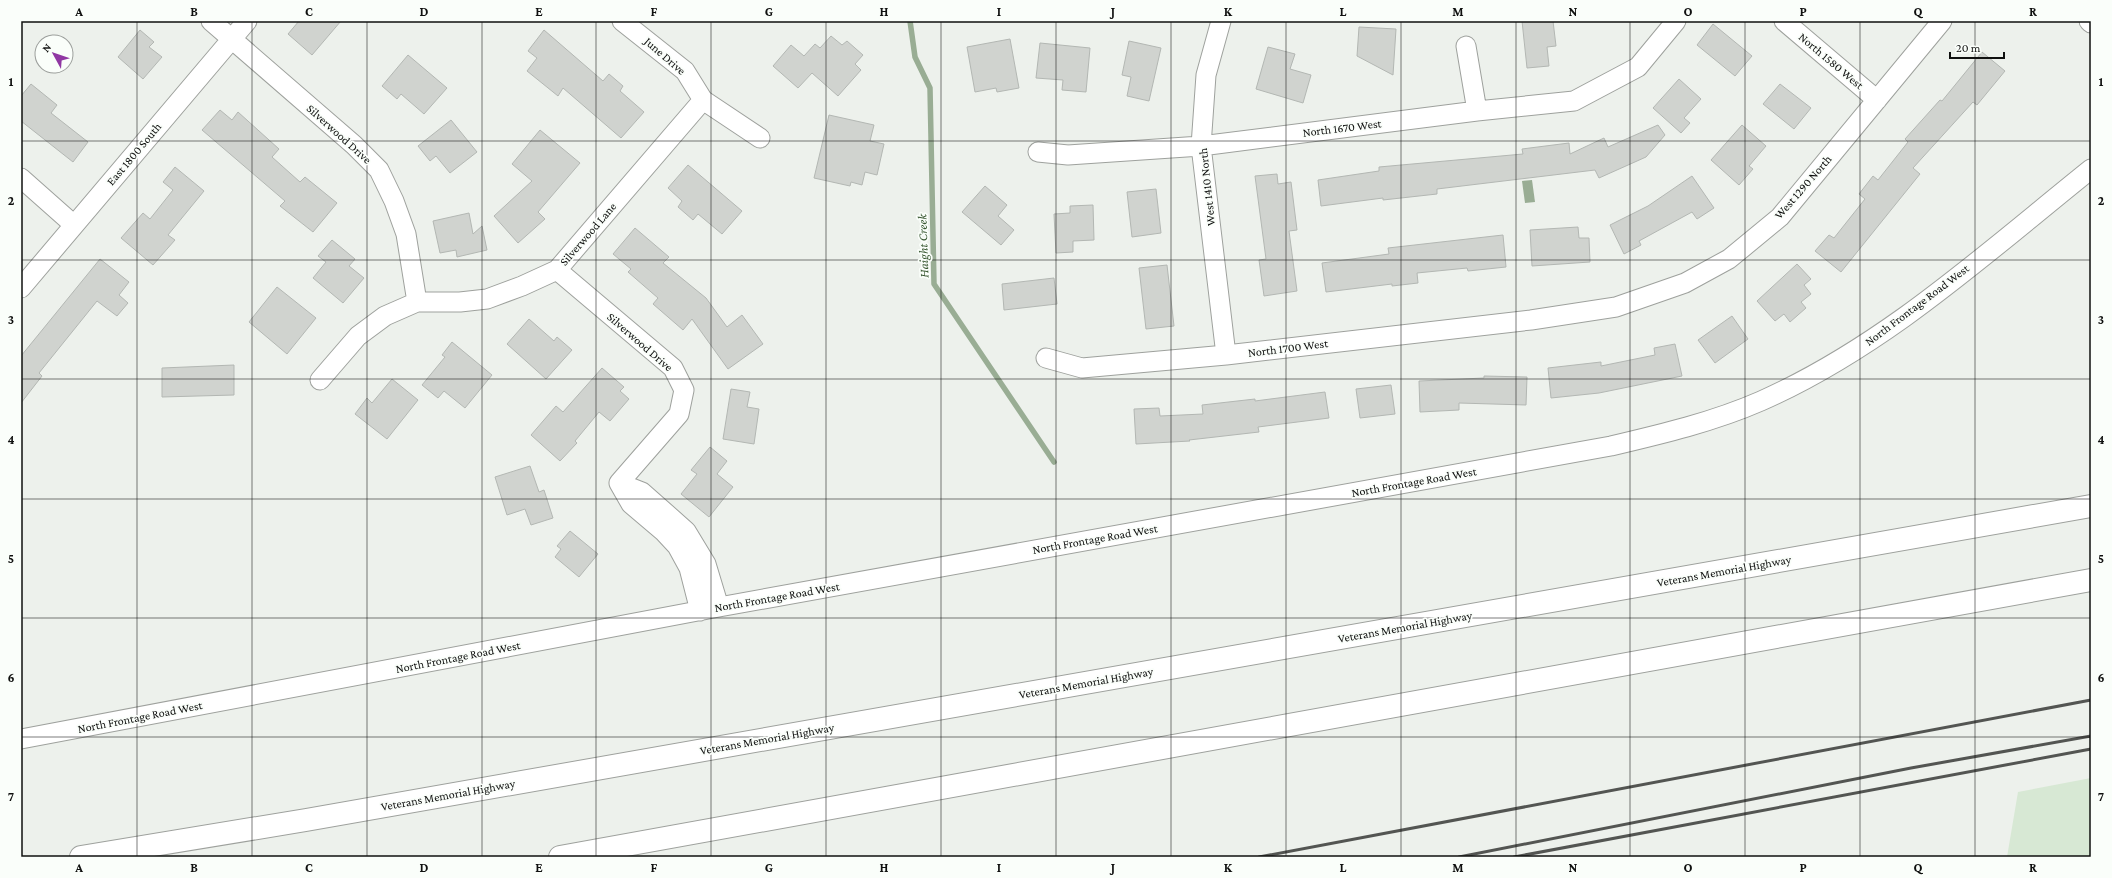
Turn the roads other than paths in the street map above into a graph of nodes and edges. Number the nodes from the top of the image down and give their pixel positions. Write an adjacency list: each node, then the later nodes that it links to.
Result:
1 (210, 21): 8 (street, Silverwood Drive)
2 (247, 21): 8 (street, East 1800 South)
3 (622, 21): 10 (street, June Drive)
4 (1221, 21): 14 (street, West 1410 North)
5 (1676, 21): 12 (street, North 1670 West)
6 (1784, 21): 11 (street, North 1580 West)
7 (1942, 21): 11 (street, West 1290 North)
8 (231, 39): 18 (street, East 1800 South); 21 (street, Silverwood Drive)
9 (1466, 46): 12 (street)
10 (703, 100): 13 (street, June Drive); 19 (street, Silverwood Lane)
11 (1877, 100): 22 (street, West 1290 North)
12 (1477, 111): 14 (street, North 1670 West)
13 (760, 138)
14 (1201, 146): 15 (street, North 1670 West); 23 (street, West 1410 North)
15 (1038, 152)
16 (2091, 169): 29 (street, North Frontage Road West)
17 (21, 178): 18 (street)
18 (74, 225): 20 (street, East 1800 South)
19 (557, 270): 21 (street, Silverwood Lane); 26 (street, Silverwood Drive)
20 (21, 288)
21 (417, 302): 25 (street, Silverwood Lane)
22 (1531, 320): 23 (street, North 1700 West)
23 (1226, 355): 24 (street, North 1700 West)
24 (1046, 358)
25 (320, 380)
26 (619, 483): 29 (street); 30 (street)
27 (2091, 506): 32 (highway, Veterans Memorial Highway)
28 (2091, 580): 33 (highway)
29 (719, 607): 30 (street, North Frontage Road West)
30 (700, 611): 31 (street, North Frontage Road West)
31 (25, 739)
32 (81, 857)
33 (560, 857)

